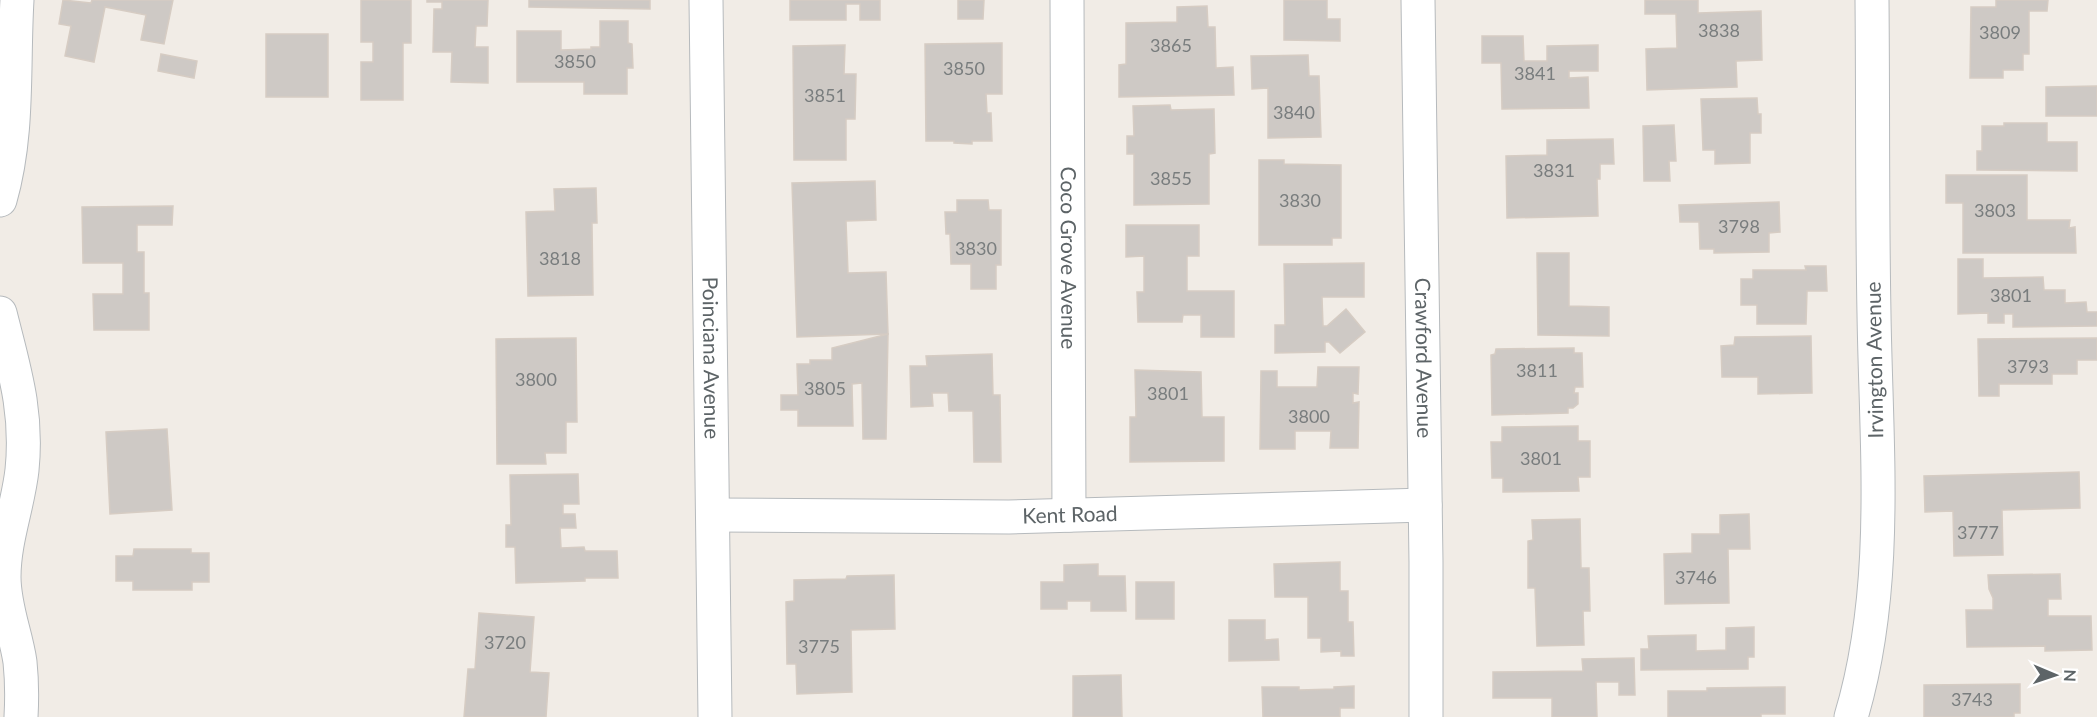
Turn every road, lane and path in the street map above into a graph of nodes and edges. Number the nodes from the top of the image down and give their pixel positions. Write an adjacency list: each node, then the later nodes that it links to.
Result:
1 (17, 0): 6 (street)
2 (706, 0): 9 (street, Poinciana Avenue)
3 (1067, 0): 10 (street, Coco Grove Avenue)
4 (1418, 0): 8 (street, Crawford Avenue)
5 (1872, 0): 14 (street, Irvington Avenue)
6 (0, 200)
7 (0, 313): 11 (street)
8 (1425, 505): 10 (street, Kent Road); 13 (street, Crawford Avenue)
9 (714, 515): 10 (street, Kent Road); 12 (street, Poinciana Avenue)
10 (1069, 515)
11 (21, 717)
12 (716, 717)
13 (1426, 717)
14 (1851, 717)

